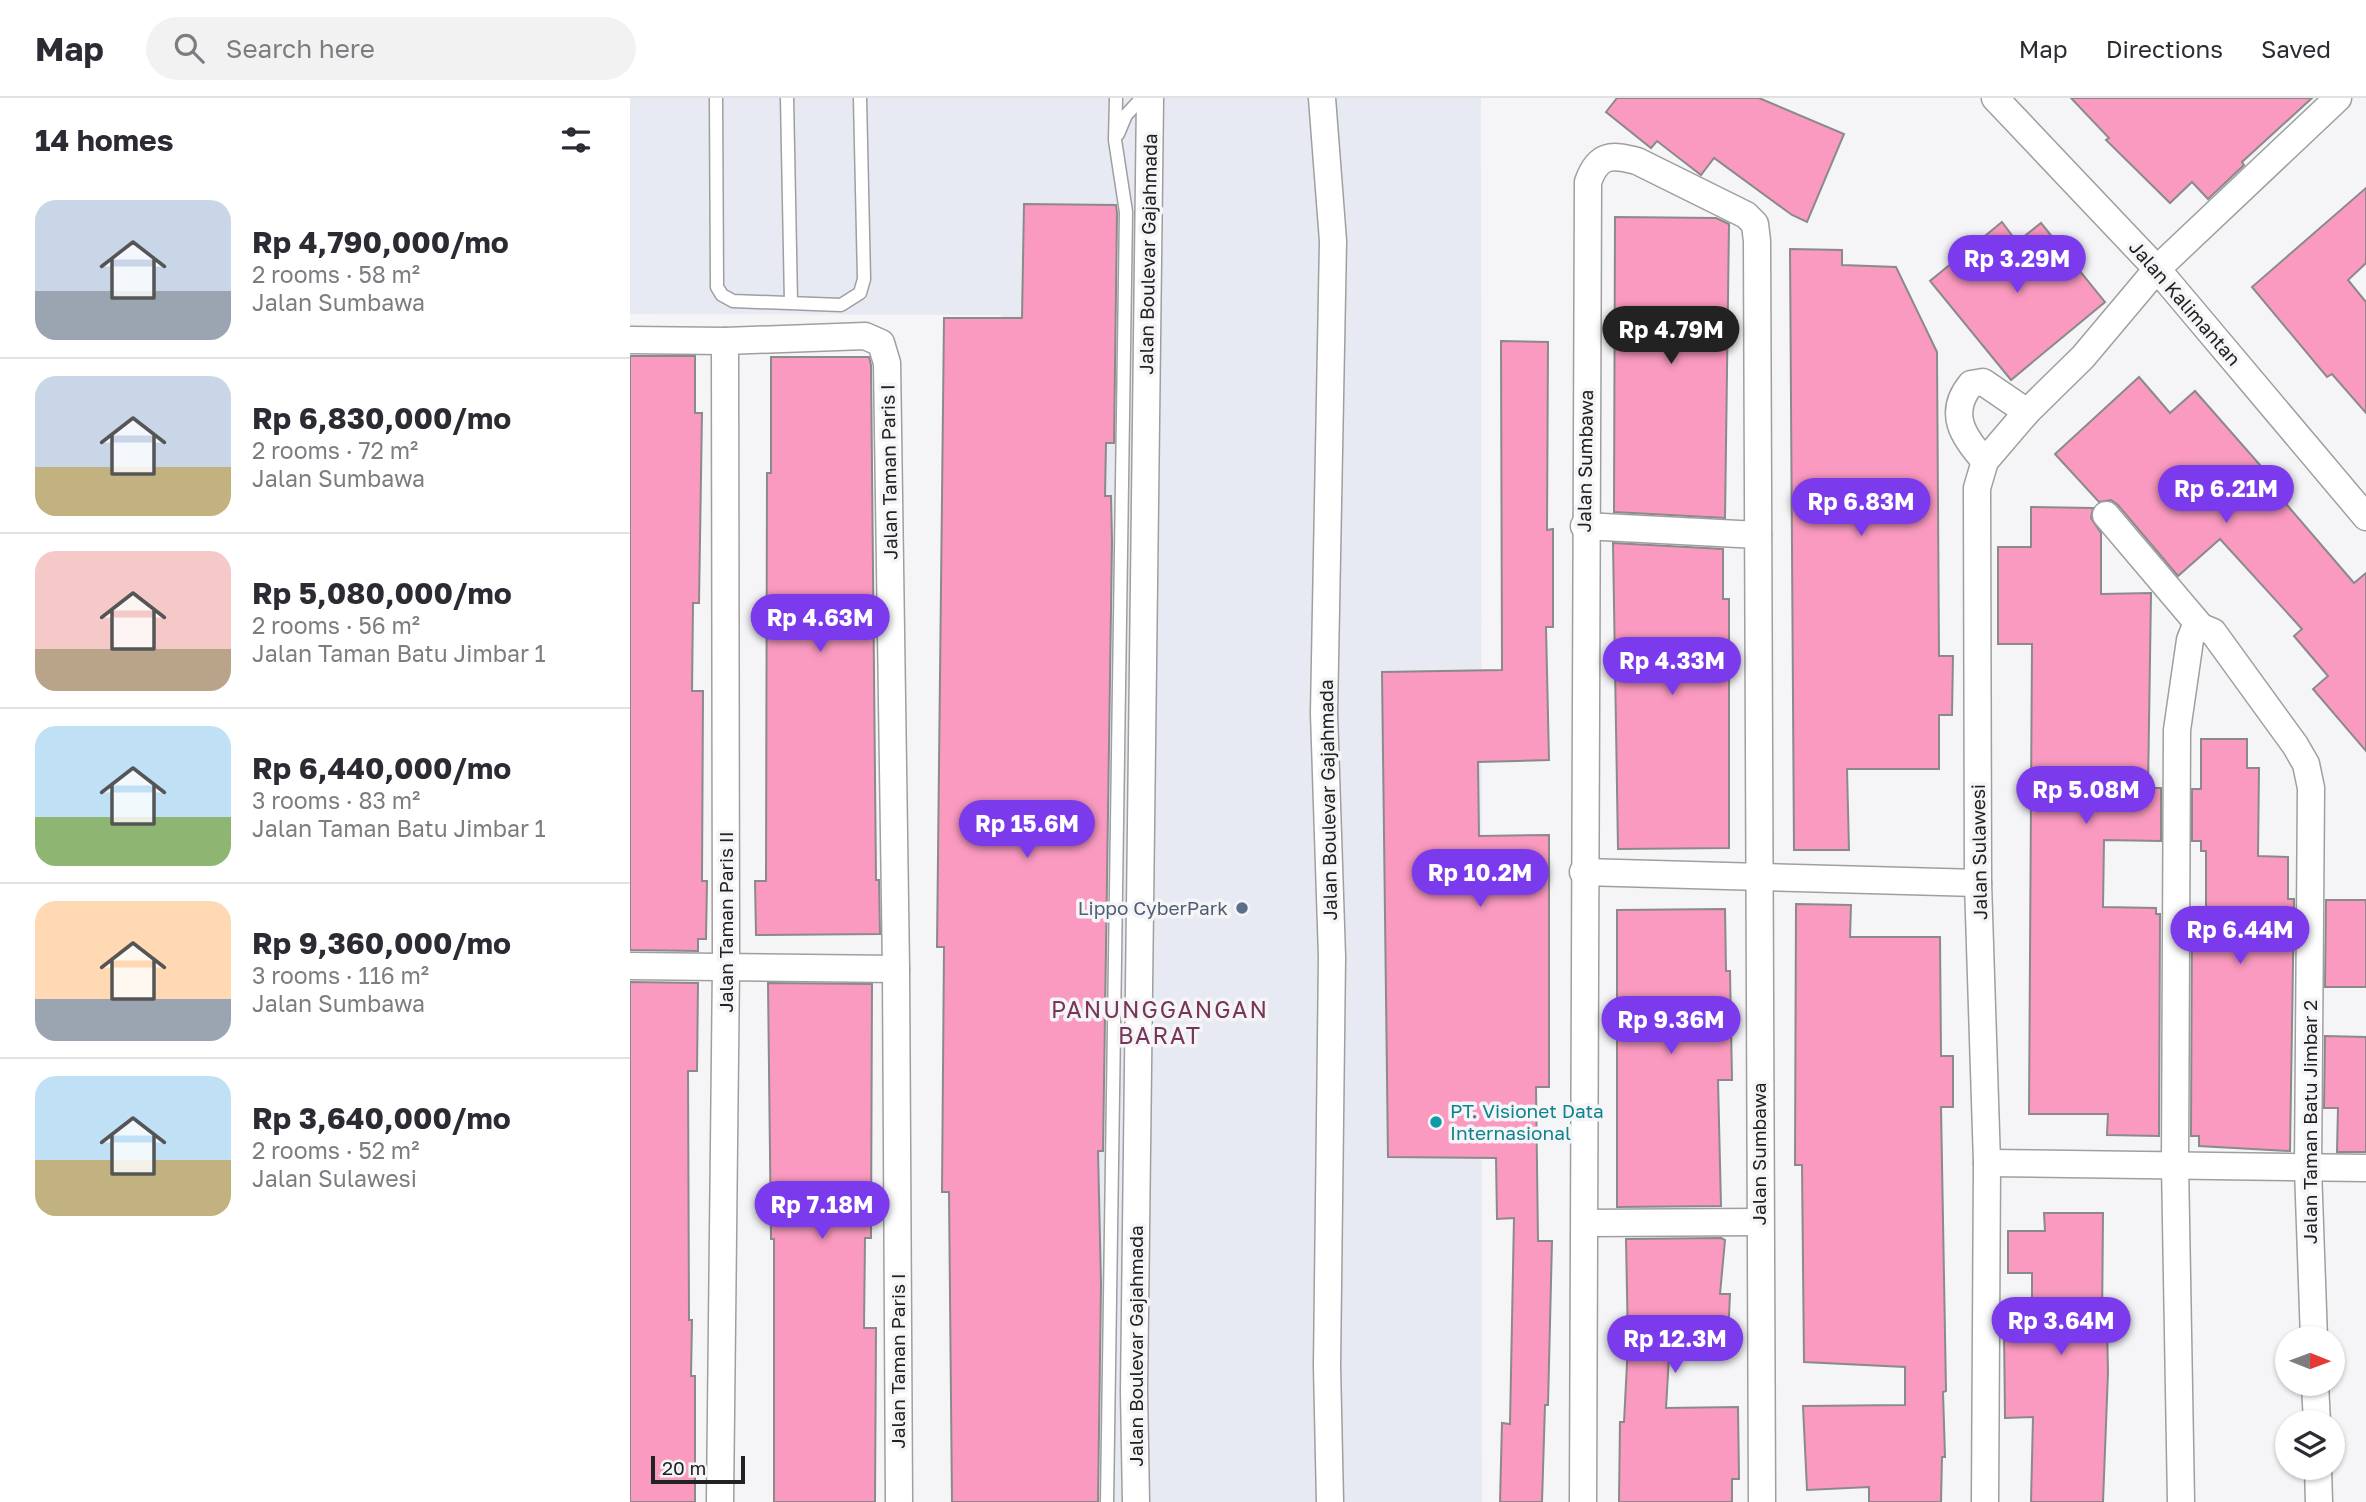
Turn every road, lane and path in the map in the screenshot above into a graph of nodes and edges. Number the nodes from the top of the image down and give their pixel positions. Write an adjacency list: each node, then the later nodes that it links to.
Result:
1 (716, 98): 12 (lane)
2 (787, 98): 12 (lane)
3 (860, 98): 12 (lane)
4 (1116, 98): 10 (lane)
5 (1142, 98): 10 (lane)
6 (1150, 98): 39 (street, Jalan Boulevar Gajahmada)
7 (1322, 98): 40 (street, Jalan Boulevar Gajahmada)
8 (1995, 98): 11 (street, Jalan Kalimantan)
9 (2338, 98): 11 (street, Jalan Sulawesi)
10 (1115, 141): 38 (lane)
11 (2157, 269): 15 (street, Jalan Sulawesi); 18 (street, Jalan Kalimantan)
12 (791, 302)
13 (630, 340): 14 (street, Jalan Taman Paris I)
14 (725, 341): 26 (street, Jalan Taman Paris II); 27 (street, Jalan Taman Paris I)
15 (2027, 412): 16 (street, Jalan Sulawesi); 16 (street)
16 (1985, 461): 24 (street, Jalan Sulawesi)
17 (2106, 515): 21 (street, Jalan Taman Batu Jimbar 2)
18 (2366, 517)
19 (1584, 526): 20 (street); 20 (street, Jalan Sumbawa); 22 (street, Jalan Sumbawa)
20 (1758, 535): 23 (street, Jalan Sumbawa)
21 (2196, 633): 29 (street); 31 (street, Jalan Taman Batu Jimbar 2)
22 (1583, 872): 23 (street); 33 (street, Jalan Sumbawa)
23 (1757, 876): 24 (street); 32 (street, Jalan Sumbawa)
24 (1978, 883): 28 (street, Jalan Sulawesi)
25 (630, 966): 26 (street)
26 (726, 966): 27 (street); 36 (street, Jalan Taman Paris II)
27 (896, 969): 37 (street, Jalan Taman Paris I)
28 (1987, 1163): 29 (street); 43 (street, Jalan Sulawesi)
29 (2175, 1164): 31 (street); 44 (street)
30 (2366, 1168): 31 (street)
31 (2308, 1169): 34 (street, Jalan Taman Batu Jimbar 2)
32 (1760, 1222): 33 (street); 42 (street, Jalan Sumbawa)
33 (1586, 1223): 41 (street, Jalan Sumbawa)
34 (2314, 1326)
35 (2318, 1480): 45 (street)
36 (720, 1502)
37 (899, 1502)
38 (1107, 1502)
39 (1136, 1502)
40 (1330, 1502)
41 (1583, 1502)
42 (1762, 1502)
43 (1984, 1502)
44 (2181, 1502)
45 (2319, 1502)

